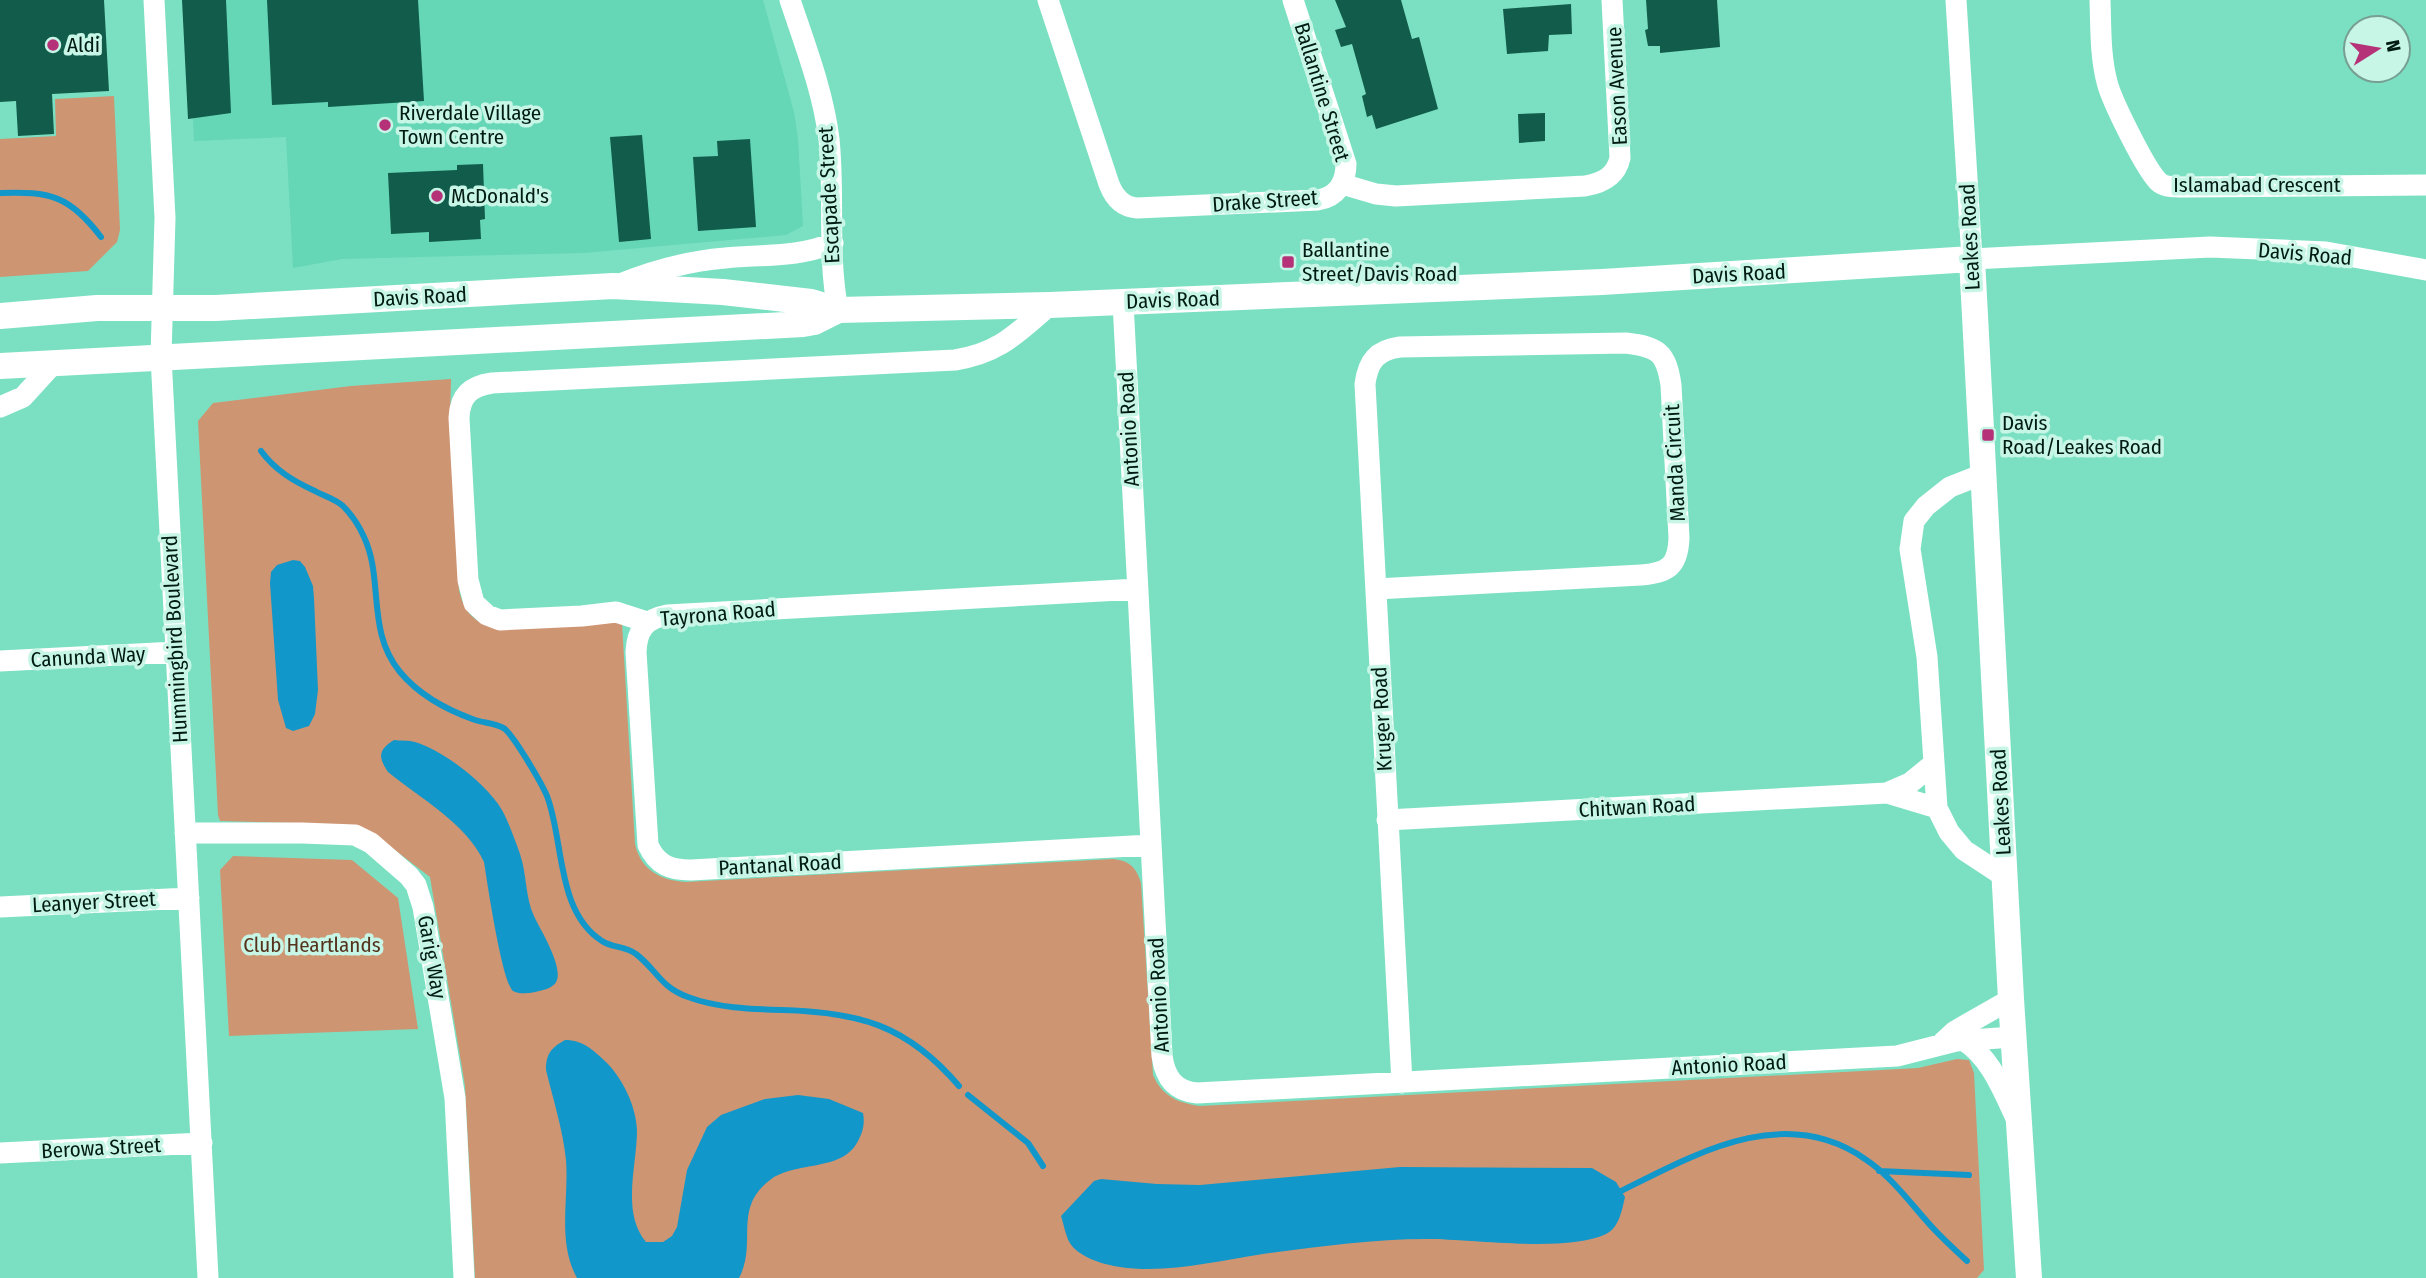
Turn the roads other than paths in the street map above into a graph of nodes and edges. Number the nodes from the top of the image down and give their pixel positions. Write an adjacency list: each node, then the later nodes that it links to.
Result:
1 (154, 0): 17 (street, Hummingbird Boulevard)
2 (790, 0): 11 (street, Escapade Street)
3 (1048, 0): 9 (street, Drake Street)
4 (1293, 0): 9 (street, Ballantine Street)
5 (1612, 0): 8 (street, Eason Avenue)
6 (1956, 0): 12 (street, Leakes Road)
7 (2100, 0): 10 (street, Islamabad Crescent)
8 (1615, 171): 9 (street, Drake Street)
9 (1342, 184)
10 (2426, 185)
11 (833, 243): 14 (street); 18 (street, Escapade Street)
12 (1972, 258): 13 (street, Davis Road); 15 (main road, Davis Road); 25 (main road, Leakes Road)
13 (2426, 270)
14 (613, 286): 17 (main road, Davis Road); 18 (main road, Davis Road)
15 (1124, 302): 16 (main road, Davis Road); 26 (street, Antonio Road)
16 (1050, 305): 18 (main road, Davis Road); 28 (street, Tayrona Road)
17 (163, 308): 19 (main road, Davis Road); 20 (street, Hummingbird Boulevard)
18 (838, 310): 20 (main road, Davis Road)
19 (0, 316)
20 (161, 356): 22 (main road, Davis Road); 29 (street, Hummingbird Boulevard)
21 (1375, 356): 27 (street, Kruger Road); 27 (street, Manda Circuit)
22 (54, 363): 23 (main road, Davis Road); 24 (street)
23 (0, 366)
24 (0, 407)
25 (1983, 474): 31 (street, Leakes Road); 37 (main road, Leakes Road)
26 (1138, 589): 28 (street, Tayrona Road); 36 (street, Antonio Road)
27 (1376, 589): 34 (street, Kruger Road)
28 (647, 622): 36 (street, Pantanal Road)
29 (176, 652): 30 (street, Canunda Way); 35 (street, Hummingbird Boulevard)
30 (0, 661)
31 (1932, 765): 32 (street, Chitwan Road); 33 (street, Leakes Road)
32 (1887, 793): 33 (street, Chitwan Road); 34 (street, Chitwan Road)
33 (1937, 808): 37 (street, Leakes Road)
34 (1387, 820): 44 (street, Kruger Road)
35 (185, 833): 38 (street, Hummingbird Boulevard); 50 (street, Garig Way)
36 (1151, 845): 44 (street, Antonio Road)
37 (2005, 877): 40 (main road, Leakes Road)
38 (188, 898): 39 (street, Leanyer Street); 46 (street, Hummingbird Boulevard)
39 (0, 907)
40 (2011, 999): 41 (main road, Leakes Road); 43 (street, Antonio Road)
41 (2013, 1037): 42 (street, Antonio Road); 45 (main road, Leakes Road)
42 (1963, 1040): 43 (street, Antonio Road); 45 (street)
43 (1938, 1046): 44 (street, Antonio Road)
44 (1402, 1083)
45 (2018, 1121): 48 (main road, Leakes Road)
46 (202, 1143): 47 (street, Berowa Street); 49 (street, Hummingbird Boulevard)
47 (0, 1153)
48 (2028, 1277)
49 (208, 1278)
50 (464, 1278)

